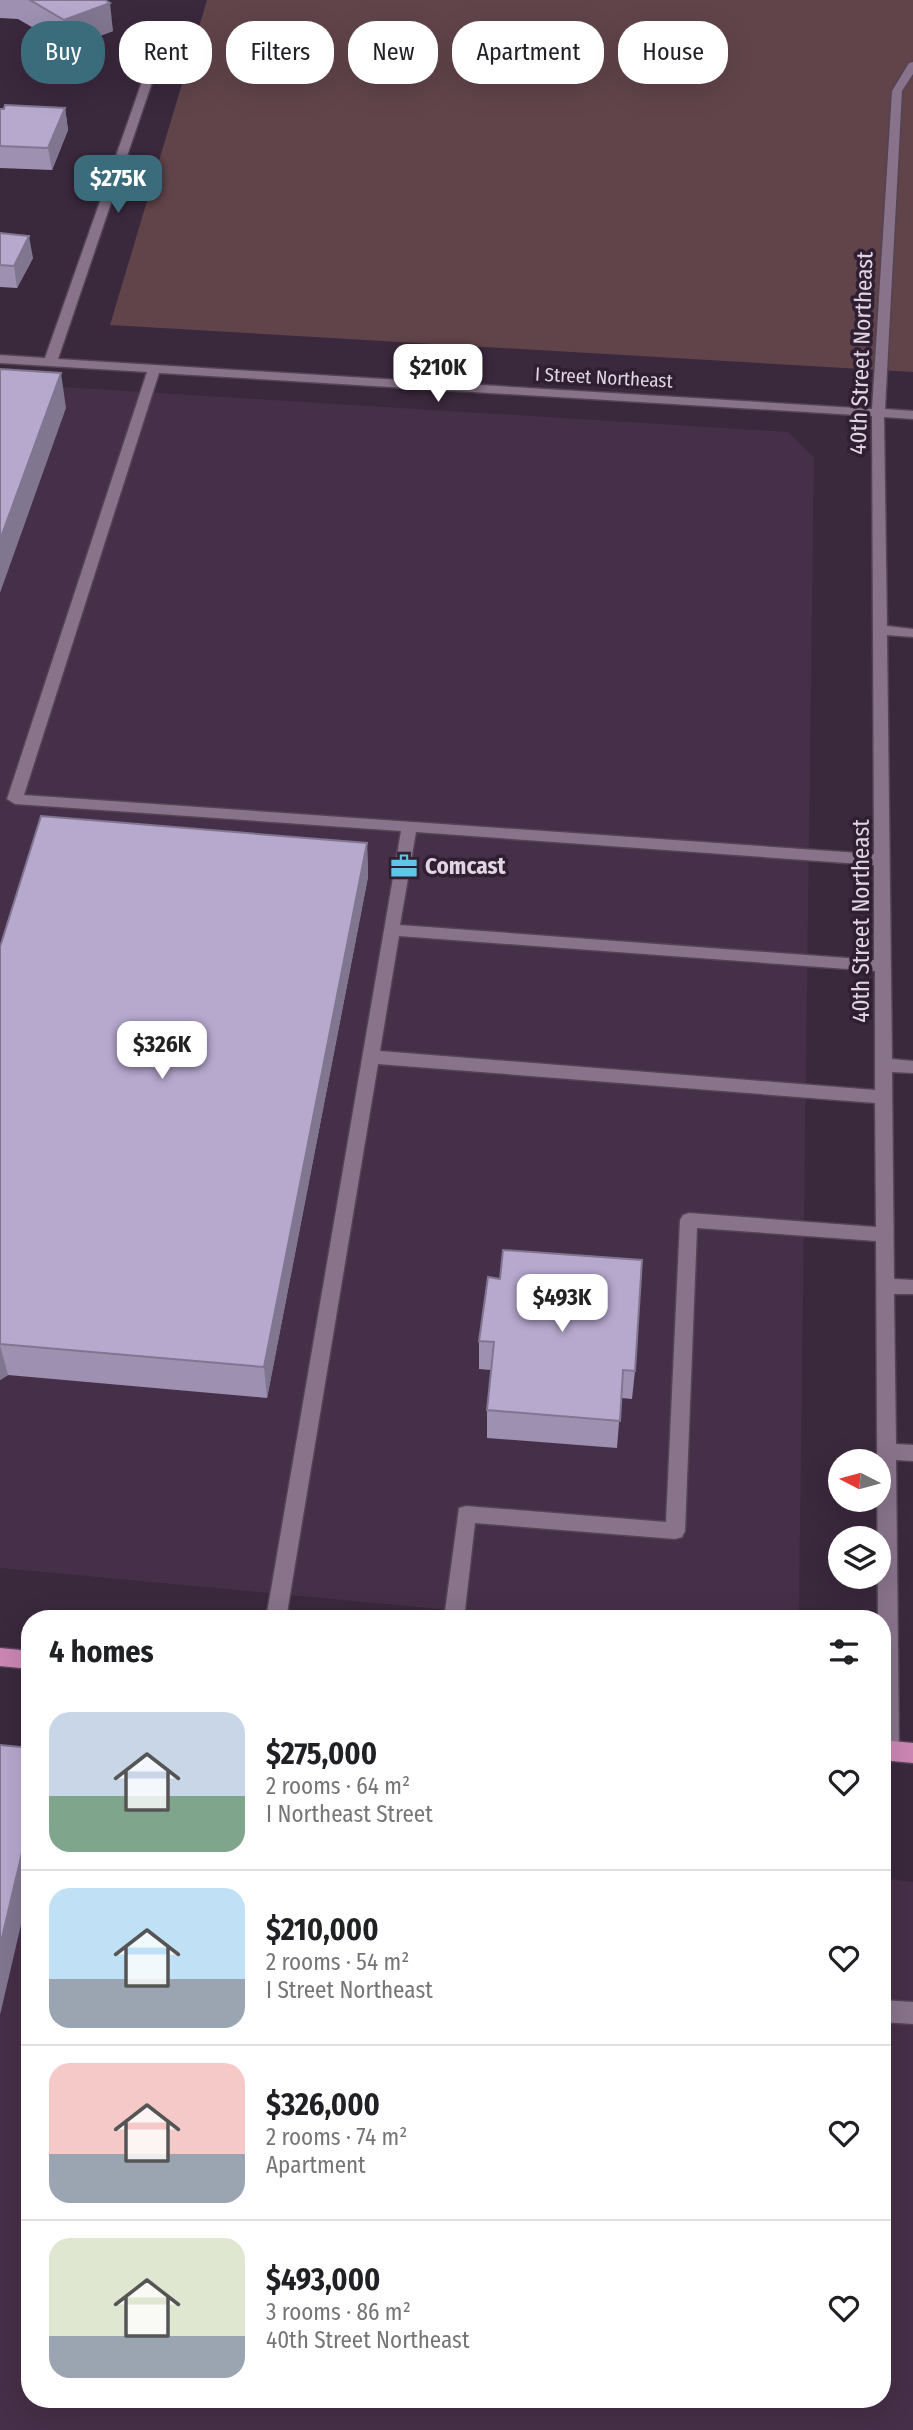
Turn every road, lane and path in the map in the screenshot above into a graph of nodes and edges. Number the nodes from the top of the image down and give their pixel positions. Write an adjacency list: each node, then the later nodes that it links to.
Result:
1 (913, 65): 6 (street, 40th Street Northeast)
2 (146, 84): 4 (street)
3 (0, 359): 4 (street, I Street Northeast)
4 (50, 363): 5 (street, I Street Northeast)
5 (154, 370): 6 (street, I Street Northeast); 10 (street)
6 (878, 413): 7 (street, I Street Northeast); 8 (street, 40th Street Northeast)
7 (913, 415)
8 (881, 630): 9 (street); 11 (street, 40th Street Northeast)
9 (913, 633)
10 (409, 827): 11 (street); 12 (street)
11 (883, 860): 13 (street, 40th Street Northeast)
12 (393, 930): 13 (street); 14 (street)
13 (884, 966): 15 (street, 40th Street Northeast)
14 (371, 1057): 17 (street); 25 (street)
15 (884, 1065): 16 (street); 17 (street, 40th Street Northeast)
16 (913, 1068)
17 (885, 1097): 18 (street, 40th Street Northeast)
18 (885, 1236): 19 (street, 40th Street Northeast); 26 (street)
19 (886, 1286): 20 (street); 21 (street, 40th Street Northeast)
20 (913, 1287)
21 (887, 1449)
22 (891, 1451): 23 (street)
23 (913, 1453)
24 (887, 1512): 27 (street, 40th Street Northeast)
25 (278, 1610)
26 (455, 1610)
27 (886, 1610)
28 (0, 1657): 29 (main road)
29 (21, 1659)
30 (891, 1751): 31 (main road)
31 (913, 1753)
32 (891, 2012): 33 (street)
33 (913, 2013)

